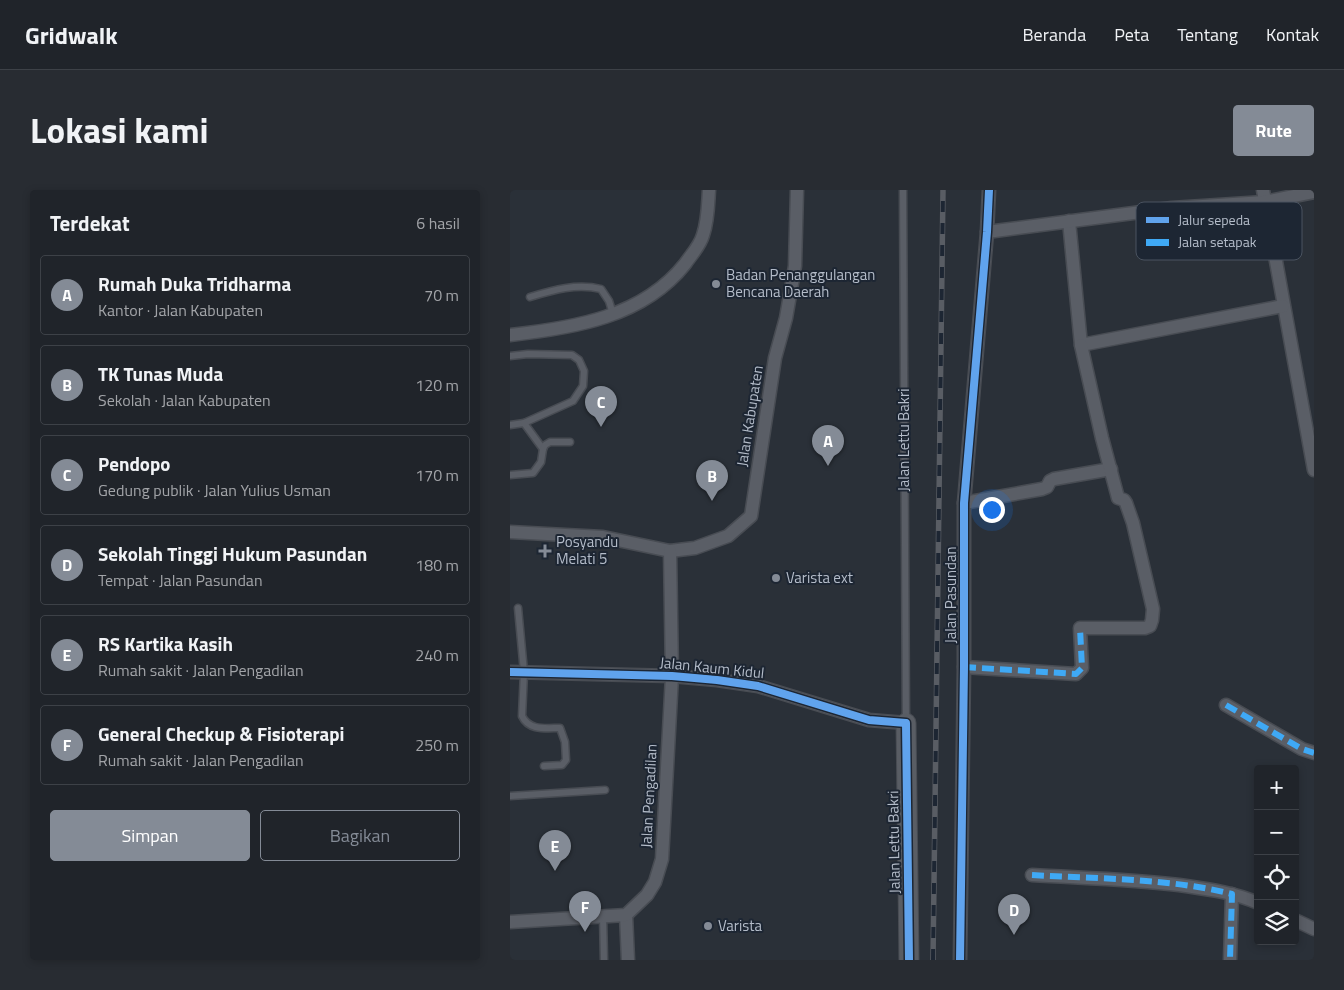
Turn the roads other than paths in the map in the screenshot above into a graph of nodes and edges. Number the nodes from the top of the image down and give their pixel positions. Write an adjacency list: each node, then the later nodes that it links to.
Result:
1 (709, 190): 14 (street)
2 (796, 190): 28 (street, Jalan Kabupaten)
3 (903, 190): 35 (lane, Jalan Lettu Bakri)
4 (989, 190): 10 (street, Jalan Pasundan)
5 (1314, 192): 6 (street)
6 (1264, 196): 7 (street)
7 (1218, 202)
8 (1136, 213): 9 (street)
9 (1070, 221): 10 (street); 16 (street)
10 (987, 232): 26 (street, Jalan Pasundan)
11 (1275, 260): 13 (street)
12 (530, 297): 14 (lane)
13 (1283, 306): 16 (street); 21 (street)
14 (614, 315): 15 (street)
15 (510, 335)
16 (1081, 345): 23 (street)
17 (510, 356): 18 (lane)
18 (524, 423): 19 (lane); 22 (lane)
19 (510, 425)
20 (570, 442): 22 (lane)
21 (1312, 447): 24 (street)
22 (543, 449): 25 (lane)
23 (1111, 469): 26 (street); 30 (street)
24 (1314, 470)
25 (510, 475)
26 (964, 503): 30 (street, Jalan Pasundan)
27 (510, 532): 28 (street, Jalan Kabupaten)
28 (670, 551): 33 (street, Jalan Pengadilan)
29 (518, 608): 32 (lane)
30 (964, 667): 51 (street, Jalan Pasundan)
31 (510, 672): 32 (street, Jalan Kaum Kidul)
32 (524, 672): 33 (street, Jalan Kaum Kidul); 37 (lane)
33 (672, 676): 35 (street, Jalan Kaum Kidul); 43 (street, Jalan Pengadilan)
34 (1226, 705): 36 (street)
35 (906, 723): 50 (street, Jalan Lettu Bakri)
36 (1314, 753)
37 (544, 766)
38 (605, 790): 39 (lane)
39 (510, 796)
40 (1032, 875): 41 (street)
41 (1232, 894): 42 (street); 52 (street)
42 (1254, 902)
43 (626, 914): 44 (street); 49 (street)
44 (603, 916): 45 (street); 48 (lane)
45 (510, 922)
46 (1299, 922): 47 (street)
47 (1314, 929)
48 (604, 960)
49 (628, 960)
50 (909, 960)
51 (960, 960)
52 (1230, 960)

